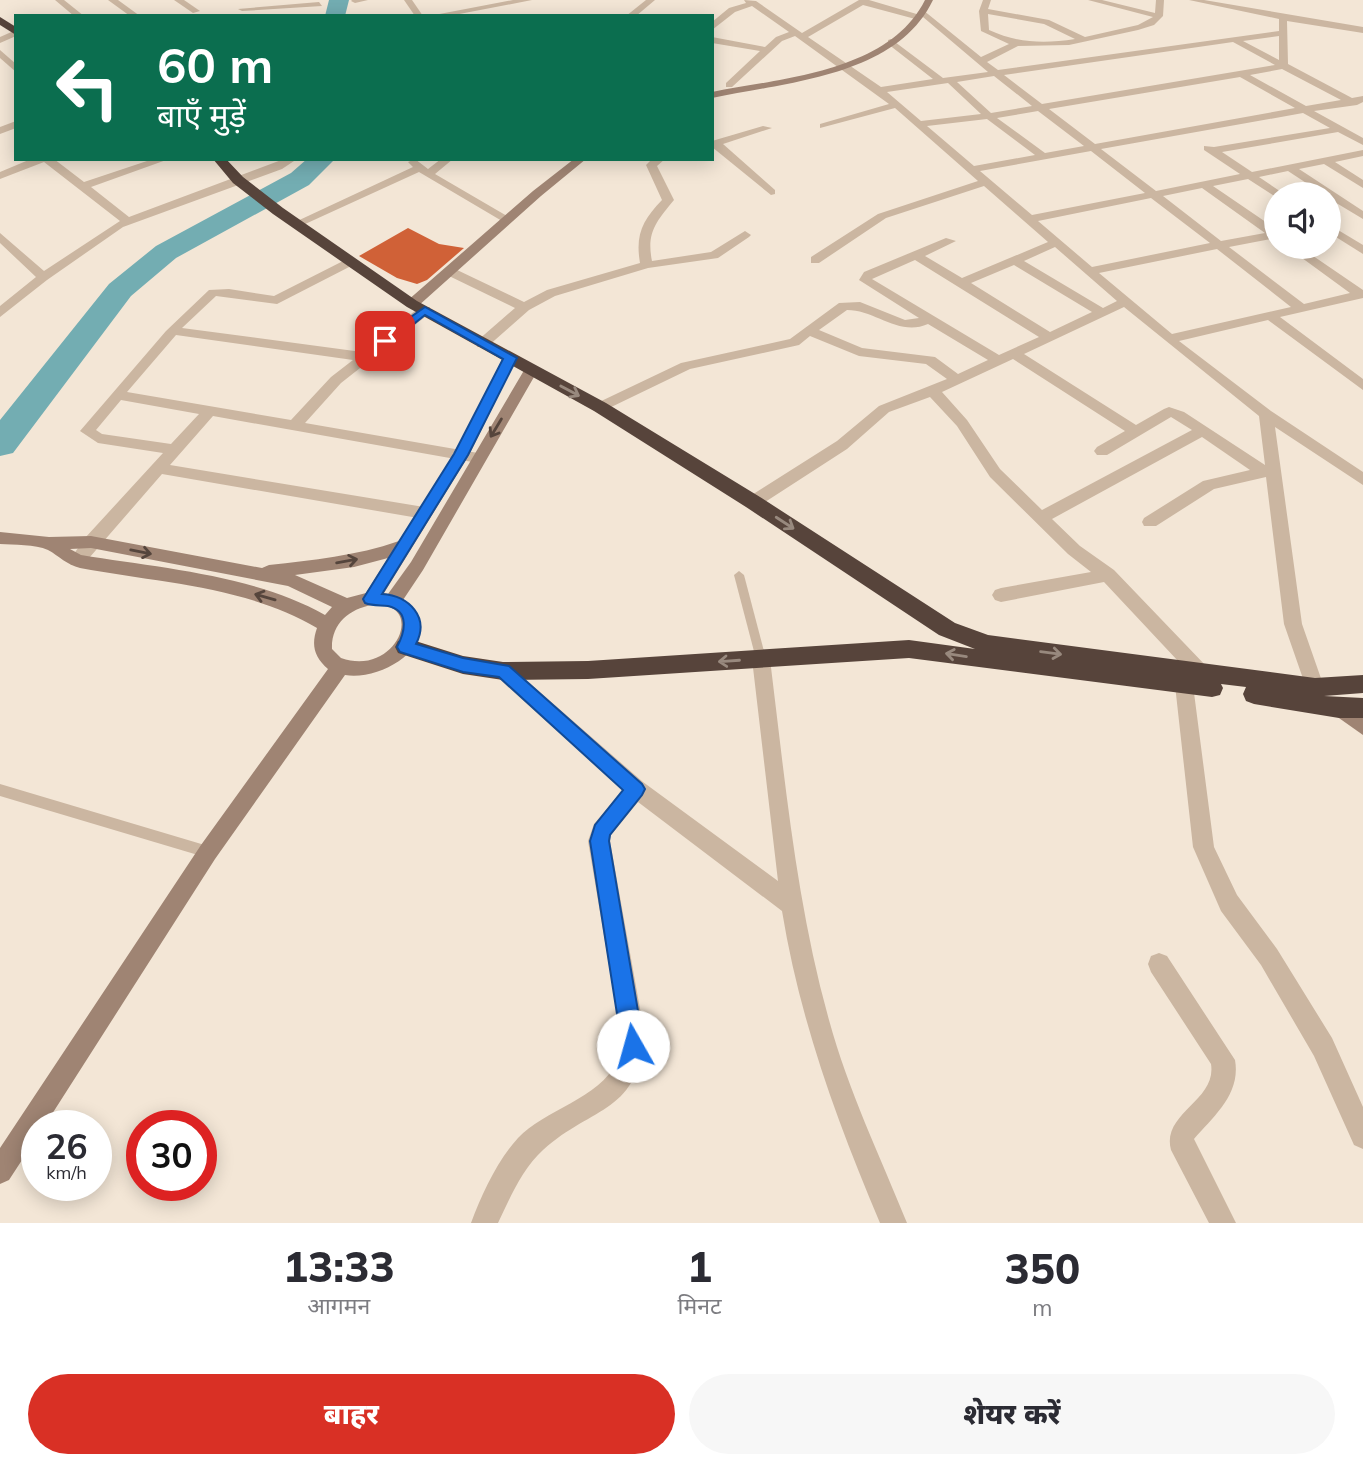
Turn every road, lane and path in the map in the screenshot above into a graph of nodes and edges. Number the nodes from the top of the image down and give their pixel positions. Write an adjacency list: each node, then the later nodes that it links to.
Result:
1 (59, 0): 18 (street)
2 (112, 0): 19 (street)
3 (178, 0): 20 (street)
4 (203, 0): 20 (street)
5 (528, 0): 21 (street)
6 (929, 0): 23 (main road)
7 (987, 0): 17 (street)
8 (1092, 0): 24 (street)
9 (1160, 0): 24 (street)
10 (1193, 0): 25 (street)
11 (1209, 0): 27 (street)
12 (647, 1): 22 (street)
13 (751, 1): 26 (street); 29 (street)
14 (864, 1): 23 (street); 29 (street)
15 (320, 2): 16 (street)
16 (242, 8)
17 (983, 11): 32 (street); 34 (street)
18 (77, 14)
19 (133, 14)
20 (195, 14)
21 (445, 14)
22 (632, 14)
23 (921, 15): 33 (main road); 37 (street)
24 (1159, 16): 32 (street)
25 (1283, 18): 27 (street); 28 (street)
26 (714, 25)
27 (1363, 27)
28 (1282, 33): 30 (street); 38 (street)
29 (799, 35): 35 (street); 40 (street)
30 (1233, 39): 38 (street); 41 (street)
31 (714, 40): 35 (street)
32 (1084, 40): 34 (street)
33 (891, 42): 40 (main road); 43 (street)
34 (1017, 43): 37 (street)
35 (767, 50): 45 (street)
36 (0, 53): 39 (street)
37 (981, 61): 41 (street)
38 (1281, 66): 42 (street); 50 (street)
39 (14, 67)
40 (846, 67): 46 (main road); 47 (street)
41 (997, 73): 43 (street); 52 (street)
42 (1241, 74): 52 (street); 54 (street)
43 (945, 80): 47 (street); 55 (street)
44 (714, 82): 45 (street)
45 (729, 85): 46 (street)
46 (743, 88): 48 (main road)
47 (879, 90): 51 (street)
48 (714, 94)
49 (1363, 99): 50 (street)
50 (1350, 101): 53 (street); 54 (street)
51 (896, 105): 56 (street); 57 (street)
52 (1042, 107): 55 (street); 63 (street)
53 (1363, 108)
54 (1305, 110): 59 (street); 60 (street)
55 (989, 116): 56 (street); 66 (street)
56 (918, 124): 78 (street)
57 (824, 126)
58 (767, 128): 62 (street)
59 (1340, 129): 61 (street); 64 (street)
60 (1185, 133): 63 (street); 64 (street)
61 (1363, 142)
62 (717, 143): 87 (street)
63 (1096, 149): 66 (street); 88 (street)
64 (1212, 151): 80 (street)
65 (1363, 153): 67 (street)
66 (1044, 157): 78 (street)
67 (1325, 160): 77 (street); 85 (street)
68 (36, 161): 79 (street)
69 (50, 161): 86 (street)
70 (158, 161): 86 (street)
71 (221, 161): 82 (highway)
72 (288, 161): 82 (street)
73 (441, 161): 76 (street)
74 (578, 161): 90 (main road)
75 (657, 161): 108 (street)
76 (419, 167): 90 (street); 93 (street)
77 (1289, 167): 80 (street); 89 (street)
78 (974, 169): 81 (street)
79 (0, 176)
80 (1250, 176): 83 (street); 84 (street)
81 (988, 181): 91 (street); 105 (street)
82 (242, 183): 92 (street); 93 (highway)
83 (1203, 184): 88 (street); 94 (street)
84 (1264, 185)
85 (1363, 185)
86 (85, 186): 92 (street)
87 (771, 192)
88 (1153, 194): 91 (street); 101 (street)
89 (1363, 216)
90 (506, 219): 110 (main road)
91 (1031, 219): 100 (street)
92 (127, 221): 111 (street)
93 (299, 223): 107 (highway)
94 (1264, 226)
95 (745, 235): 108 (street)
96 (1341, 236): 102 (street)
97 (0, 237): 111 (street)
98 (1264, 237): 101 (street)
99 (950, 241): 103 (street)
100 (1055, 243): 106 (street); 109 (street)
101 (1222, 246): 109 (street); 117 (street)
102 (1363, 250)
103 (916, 255): 112 (street); 121 (street)
104 (1310, 259): 113 (street)
105 (815, 260)
106 (1013, 260): 112 (street); 118 (street)
107 (349, 262): 115 (highway); 122 (street)
108 (647, 265): 116 (street)
109 (1088, 271): 114 (street)
110 (452, 272): 115 (main road); 116 (street)
111 (44, 277): 119 (street)
112 (961, 283): 124 (street)
113 (1362, 295): 117 (street)
114 (1125, 302): 118 (street); 125 (street)
115 (419, 307): 126 (highway); 128 (street)
116 (524, 307): 126 (street)
117 (1302, 309): 120 (street)
118 (1101, 312): 124 (street)
119 (0, 313)
120 (1272, 317): 125 (street); 133 (street)
121 (928, 319): 123 (street); 130 (street)
122 (173, 331): 128 (street); 135 (street)
123 (809, 331): 132 (street); 136 (street)
124 (1047, 336): 127 (street)
125 (1169, 339): 138 (street)
126 (482, 344): 129 (highway)
127 (1012, 352): 130 (street); 140 (street)
128 (365, 356): 139 (street)
129 (510, 358): 131 (highway); 144 (main road)
130 (997, 360): 132 (street)
131 (531, 370): 136 (highway, one-way to 136); 145 (main road, one-way to 145)
132 (957, 380): 134 (street)
133 (1363, 386)
134 (933, 391): 149 (street); 151 (street)
135 (119, 395): 137 (street); 142 (street)
136 (600, 407): 149 (highway)
137 (211, 411): 139 (street); 142 (street)
138 (1266, 414): 147 (street); 148 (street)
139 (294, 426): 144 (street)
140 (1133, 430): 141 (street); 143 (street)
141 (1202, 431): 147 (street); 151 (street)
142 (176, 450): 146 (street)
143 (1102, 451)
144 (461, 455): 145 (street); 150 (main road)
145 (478, 458): 163 (main road)
146 (159, 468): 150 (street); 154 (street)
147 (1269, 471): 152 (street); 172 (street)
148 (1363, 480)
149 (752, 502): 170 (highway, one-way to 170)
150 (424, 513): 156 (main road)
151 (1040, 518): 160 (street)
152 (1150, 522)
153 (3, 542): 155 (main road)
154 (91, 542): 155 (main road); 157 (street); 158 (main road, one-way to 158)
155 (49, 543): 157 (main road)
156 (403, 546): 158 (main road, one-way to 156); 162 (main road)
157 (77, 561): 165 (main road, one-way to 157)
158 (256, 573): 164 (main road)
159 (739, 575): 167 (lane)
160 (1108, 575): 161 (street); 170 (street)
161 (1001, 595)
162 (371, 599): 163 (main road); 164 (main road)
163 (393, 601): 166 (main road)
164 (347, 606): 165 (main road)
165 (327, 625): 168 (main road)
166 (405, 647): 168 (main road); 169 (highway)
167 (761, 659): 169 (highway, one-way to 169); 170 (highway, one-way to 167); 179 (street)
168 (340, 667): 178 (main road)
169 (503, 671): 176 (street)
170 (1192, 679): 172 (highway); 173 (highway); 181 (street)
171 (1363, 684): 172 (highway)
172 (1315, 687): 173 (main road)
173 (1339, 708): 174 (highway); 175 (main road)
174 (1363, 708)
175 (1363, 727)
176 (636, 789): 179 (street); 183 (street)
177 (0, 790): 178 (lane)
178 (208, 852): 182 (main road)
179 (791, 904): 184 (street)
180 (1159, 964): 185 (street)
181 (1363, 1136)
182 (0, 1171)
183 (484, 1223)
184 (894, 1223)
185 (1223, 1223)

